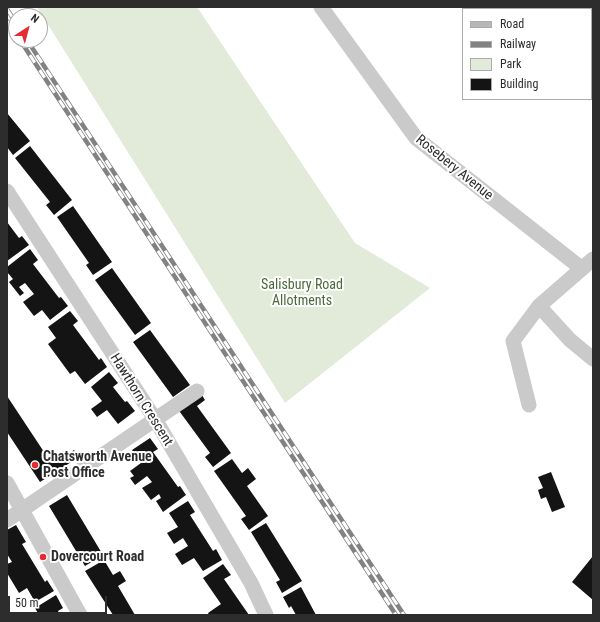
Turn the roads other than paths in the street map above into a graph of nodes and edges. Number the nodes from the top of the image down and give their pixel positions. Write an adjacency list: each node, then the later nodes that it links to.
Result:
1 (320, 7): 4 (street, Rosebery Avenue)
2 (7, 191): 9 (street, Hawthorn Crescent)
3 (593, 259): 4 (street)
4 (581, 268): 5 (street)
5 (539, 306): 6 (street); 8 (street)
6 (593, 359)
7 (197, 391): 9 (street)
8 (529, 405)
9 (155, 419): 11 (street); 14 (street, Hawthorn Crescent)
10 (7, 483): 11 (street)
11 (23, 509): 12 (street); 13 (street)
12 (7, 520)
13 (80, 615)
14 (266, 615)

